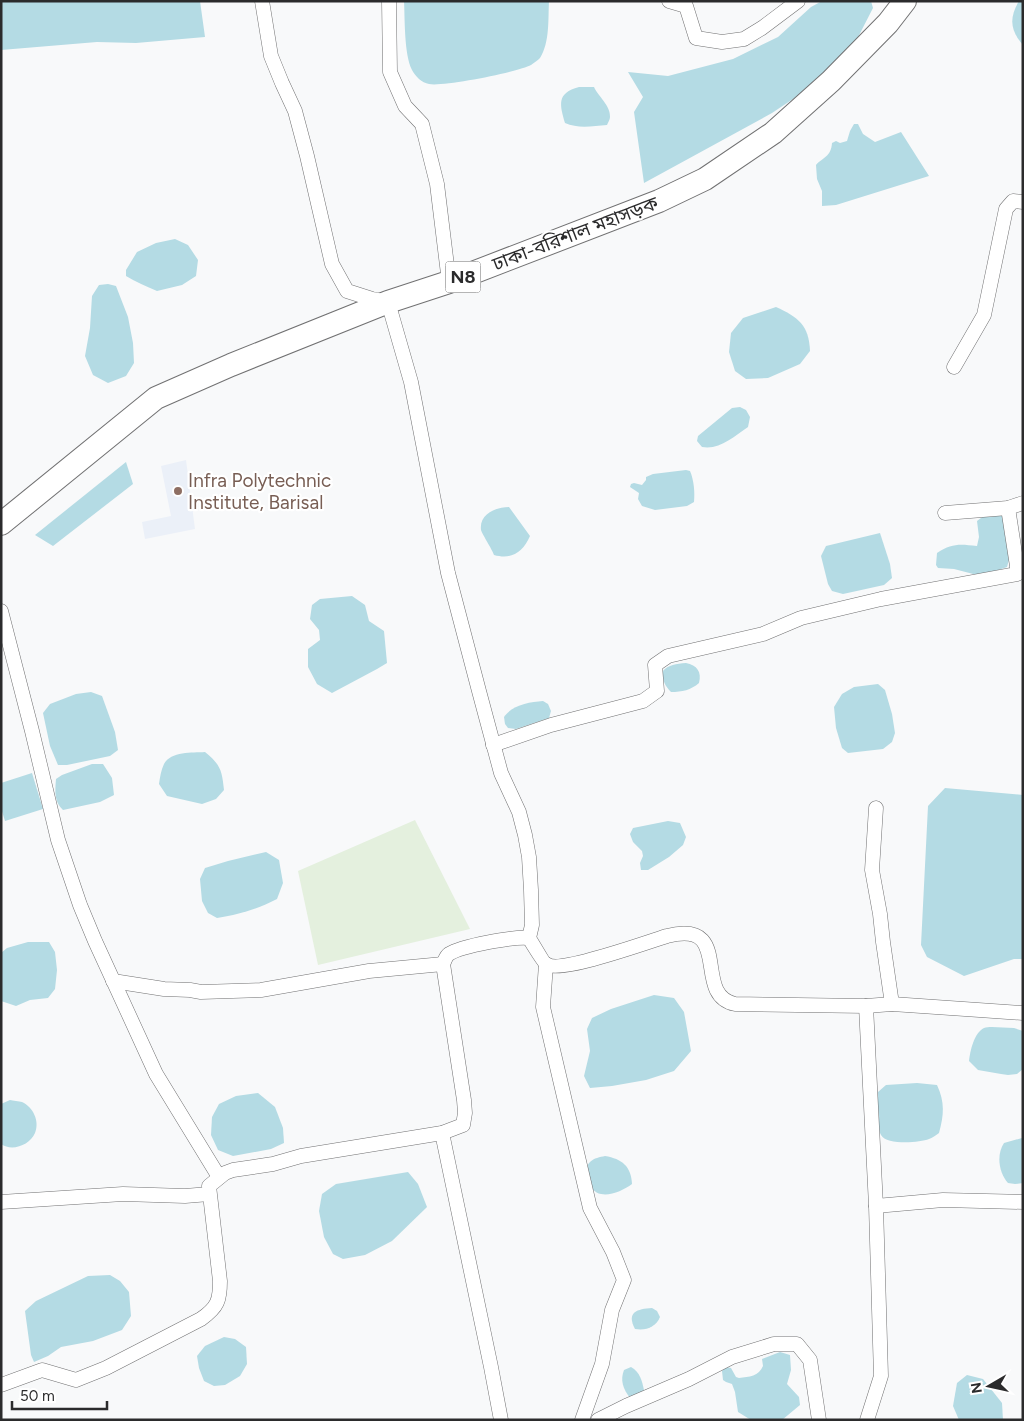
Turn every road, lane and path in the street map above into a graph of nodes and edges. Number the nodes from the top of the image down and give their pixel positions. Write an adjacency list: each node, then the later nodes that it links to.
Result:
1 (262, 1): 8 (street)
2 (389, 1): 7 (street)
3 (670, 1): 4 (street)
4 (798, 1)
5 (905, 1): 7 (highway, ঢাকা-বরিশাল মহাসড়ক / N8)
6 (1023, 202): 9 (street)
7 (449, 282): 8 (highway, ঢাকা-বরিশাল মহাসড়ক / N8)
8 (388, 302): 13 (highway, ঢাকা-বরিশাল মহাসড়ক / N8); 15 (street)
9 (954, 367)
10 (1023, 503): 11 (street)
11 (1008, 508): 12 (street); 15 (street)
12 (945, 513)
13 (1, 524)
14 (1, 611): 20 (street)
15 (493, 745): 17 (street)
16 (876, 808): 21 (street)
17 (529, 938): 18 (street); 19 (street)
18 (443, 964): 20 (street); 24 (street)
19 (546, 964): 22 (street); 32 (street)
20 (113, 981): 25 (street)
21 (892, 1004): 22 (street); 23 (street)
22 (866, 1006): 29 (street)
23 (1023, 1013)
24 (442, 1133): 25 (street); 31 (street)
25 (219, 1177): 26 (street)
26 (209, 1194): 27 (street); 30 (street)
27 (1, 1202)
28 (1023, 1202): 29 (street)
29 (876, 1206): 35 (street)
30 (1, 1385)
31 (501, 1420)
32 (582, 1420)
33 (598, 1420): 34 (street)
34 (819, 1420)
35 (866, 1420)

